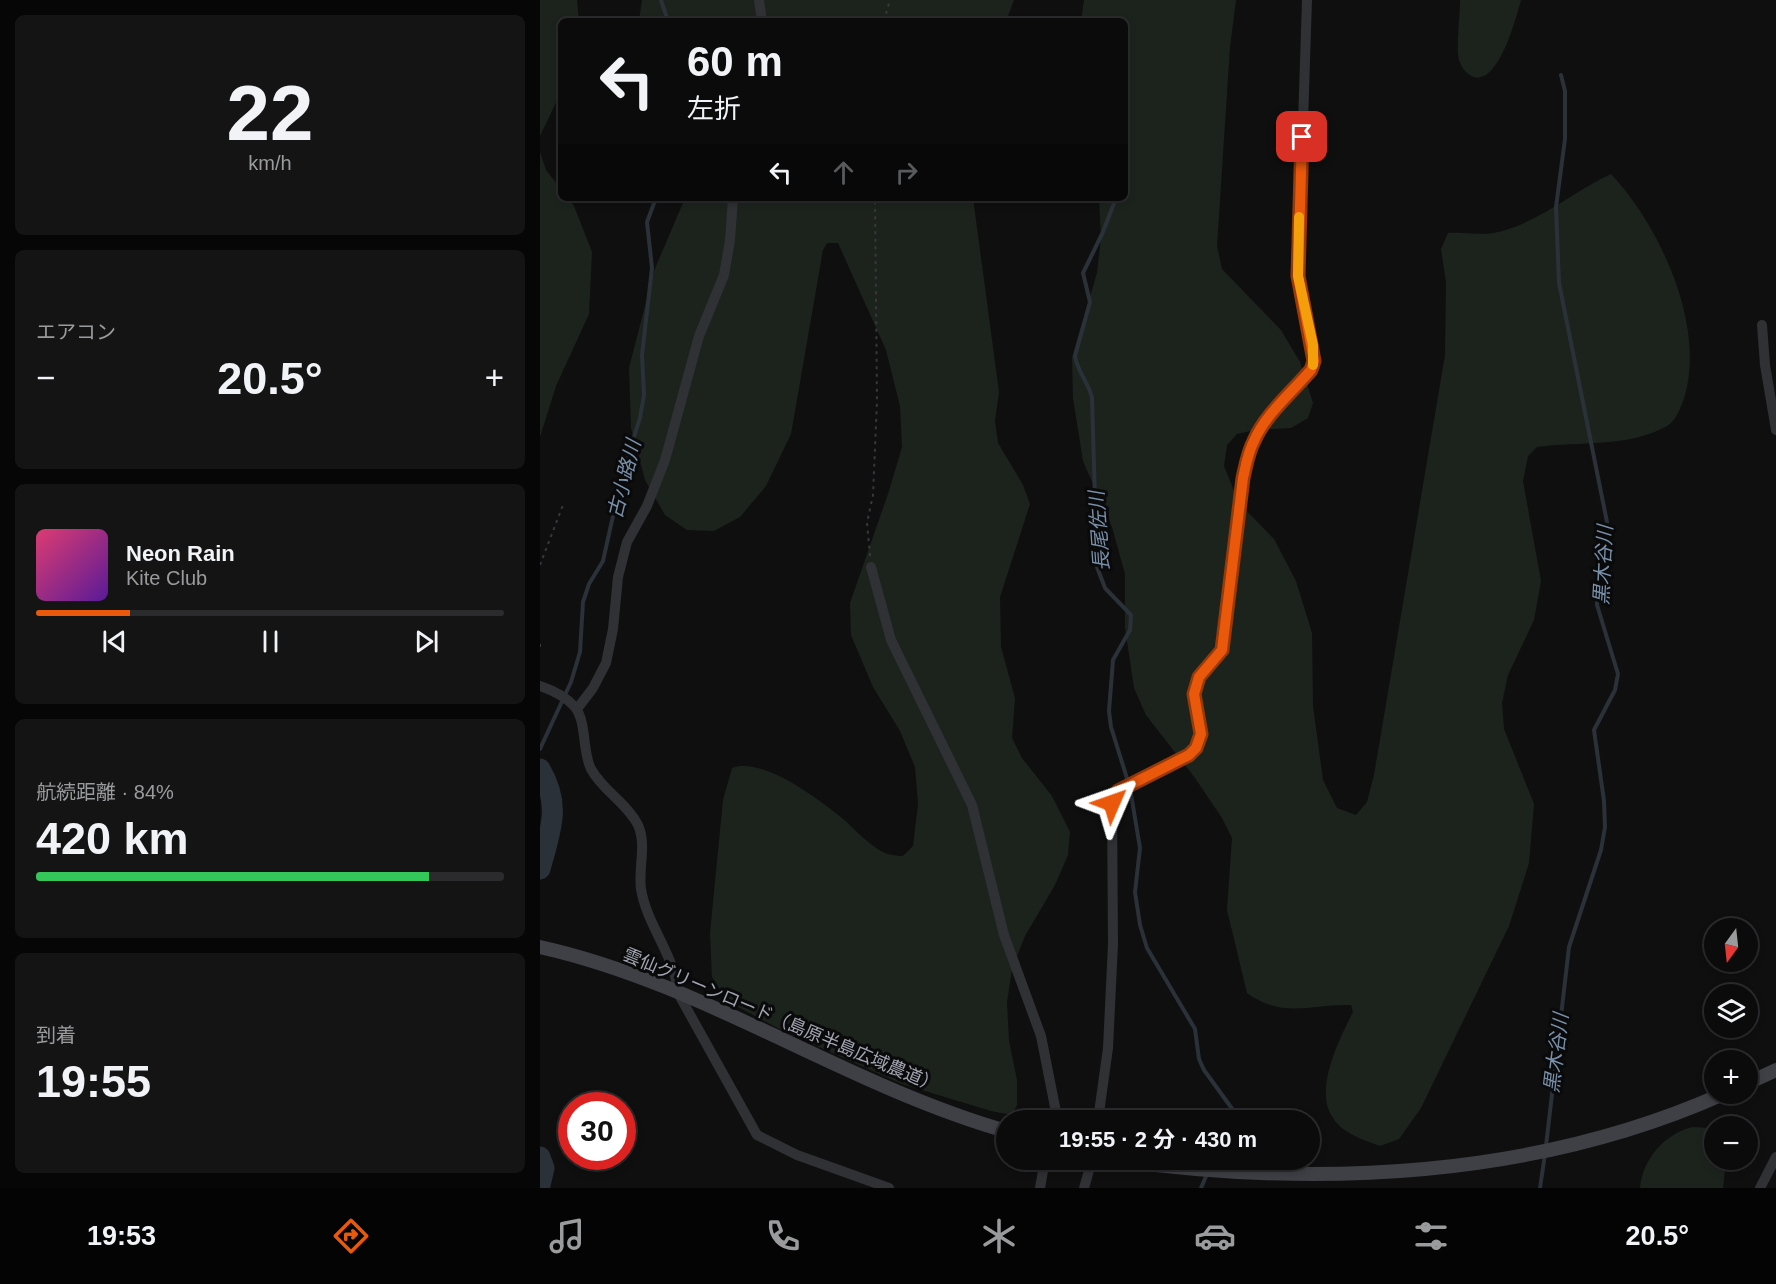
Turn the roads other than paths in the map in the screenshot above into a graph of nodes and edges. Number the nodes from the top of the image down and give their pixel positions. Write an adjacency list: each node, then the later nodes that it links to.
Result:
1 (759, 0): 3 (street)
2 (1307, 0): 16 (street)
3 (762, 18)
4 (733, 201): 9 (street)
5 (1762, 325): 6 (street)
6 (1776, 430)
7 (871, 567): 15 (street)
8 (540, 686): 9 (street)
9 (574, 706): 11 (street)
10 (540, 947): 11 (street, 雲仙グリーンロード（島原半島広域農道）)
11 (678, 993): 17 (street, 雲仙グリーンロード（島原半島広域農道）); 22 (street)
12 (1776, 1070): 13 (street)
13 (1758, 1078)
14 (1704, 1101): 21 (street)
15 (1054, 1110)
16 (1099, 1110)
17 (996, 1128)
18 (1776, 1157): 25 (street)
19 (1042, 1170): 23 (street)
20 (1089, 1170): 24 (street)
21 (1189, 1170)
22 (890, 1188)
23 (1040, 1188)
24 (1084, 1188)
25 (1760, 1188)

